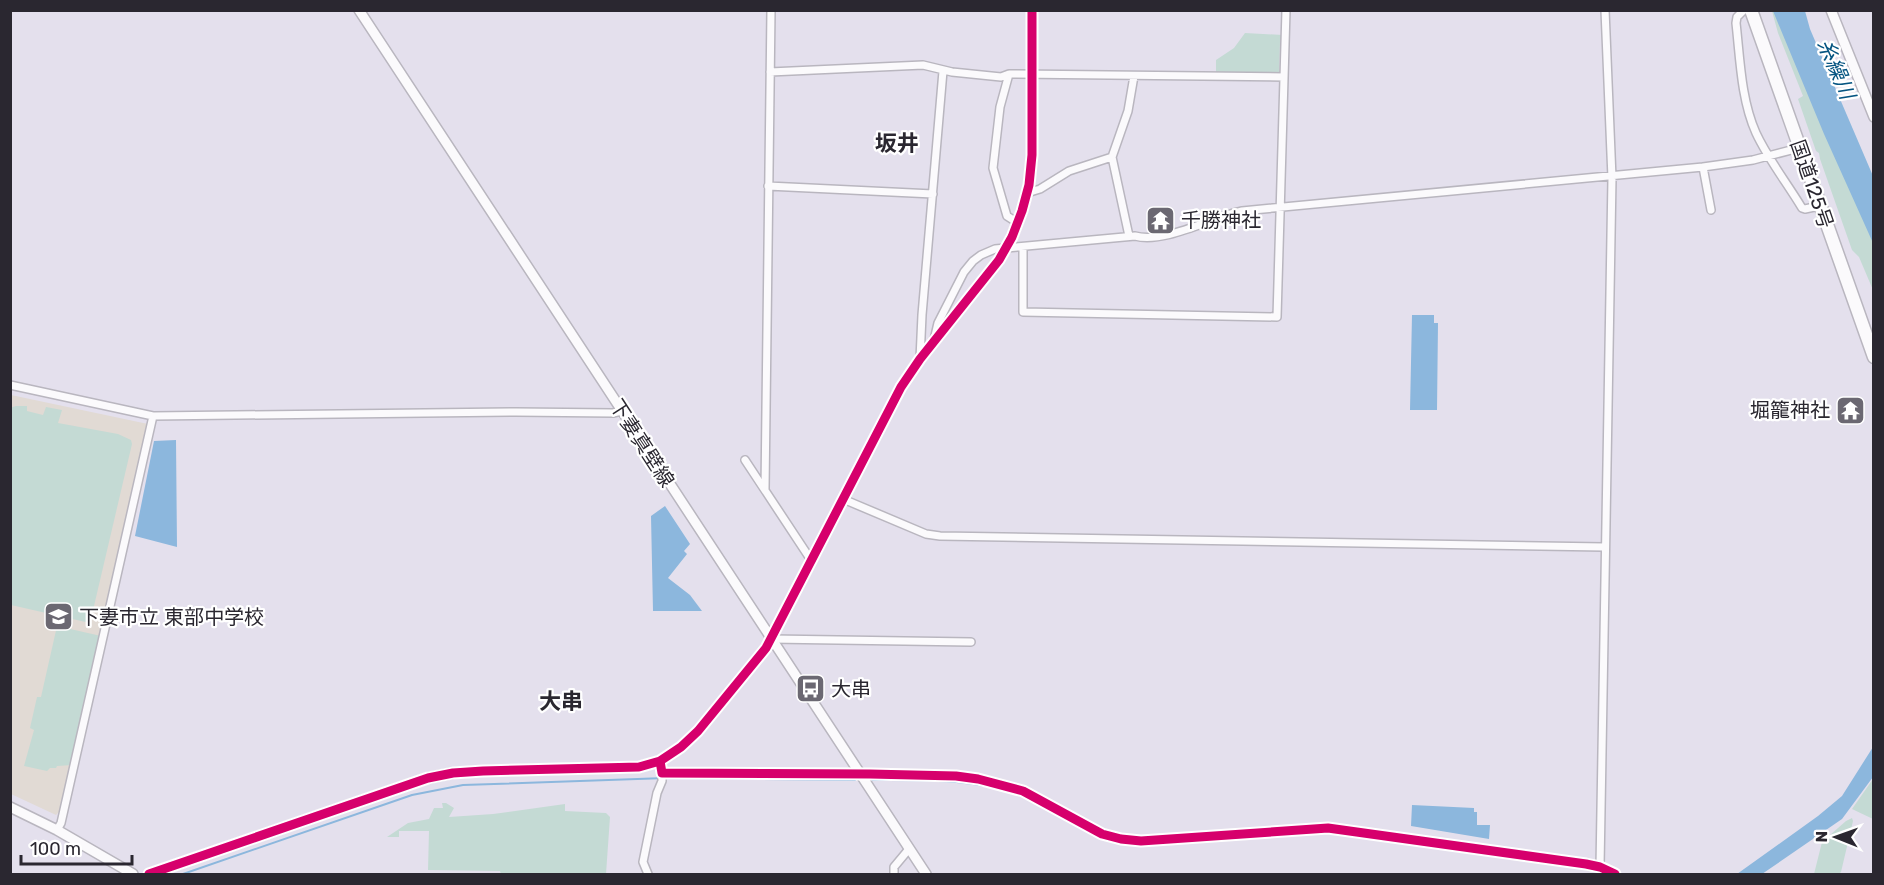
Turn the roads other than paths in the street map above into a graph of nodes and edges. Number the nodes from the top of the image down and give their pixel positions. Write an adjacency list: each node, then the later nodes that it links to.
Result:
1 (359, 10): 35 (street, 下妻真壁線)
2 (771, 10): 10 (street)
3 (1032, 10): 11 (street)
4 (1286, 10): 14 (street)
5 (1605, 10): 20 (street)
6 (1744, 10): 17 (street)
7 (1751, 10): 16 (highway, 国道125号)
8 (1831, 10): 15 (street)
9 (943, 71): 10 (street); 12 (street); 23 (street)
10 (770, 72): 21 (street)
11 (1032, 73): 12 (street); 13 (street); 22 (street)
12 (1009, 74): 27 (street)
13 (1134, 76): 14 (street); 18 (street)
14 (1284, 77): 25 (street)
15 (1874, 117)
16 (1799, 148): 17 (street); 24 (highway, 国道125号)
17 (1768, 156): 19 (street); 24 (street)
18 (1112, 157): 22 (street); 28 (street)
19 (1703, 167): 20 (street); 26 (street)
20 (1612, 176): 25 (street); 40 (street)
21 (768, 186): 23 (street); 38 (street)
22 (1027, 192): 27 (street)
23 (933, 194): 33 (street)
24 (1819, 206): 32 (highway, 国道125号)
25 (1279, 207): 28 (street); 29 (street)
26 (1711, 210)
27 (1018, 223): 30 (street)
28 (1129, 236): 29 (street)
29 (1023, 247): 30 (street)
30 (1006, 248): 31 (street); 31 (street)
31 (934, 342): 33 (street)
32 (1874, 357)
33 (920, 359): 39 (street)
34 (10, 386): 36 (street)
35 (622, 411): 36 (street); 42 (street, 下妻真壁線)
36 (153, 416): 48 (street)
37 (745, 459): 38 (street)
38 (765, 489): 41 (street)
39 (843, 499): 40 (street); 41 (street)
40 (1604, 547): 50 (street)
41 (811, 560): 42 (street)
42 (771, 639): 43 (street); 44 (street); 45 (street, 下妻真壁線)
43 (971, 642)
44 (660, 761): 46 (street); 52 (street)
45 (860, 774): 46 (street); 49 (street, 下妻真壁線); 50 (street)
46 (662, 777): 53 (street)
47 (10, 807): 48 (street)
48 (57, 830): 51 (street)
49 (909, 849): 54 (street); 55 (street, 下妻真壁線)
50 (1600, 867): 56 (street)
51 (133, 874)
52 (149, 874)
53 (648, 874)
54 (894, 874)
55 (926, 874)
56 (1615, 874)

